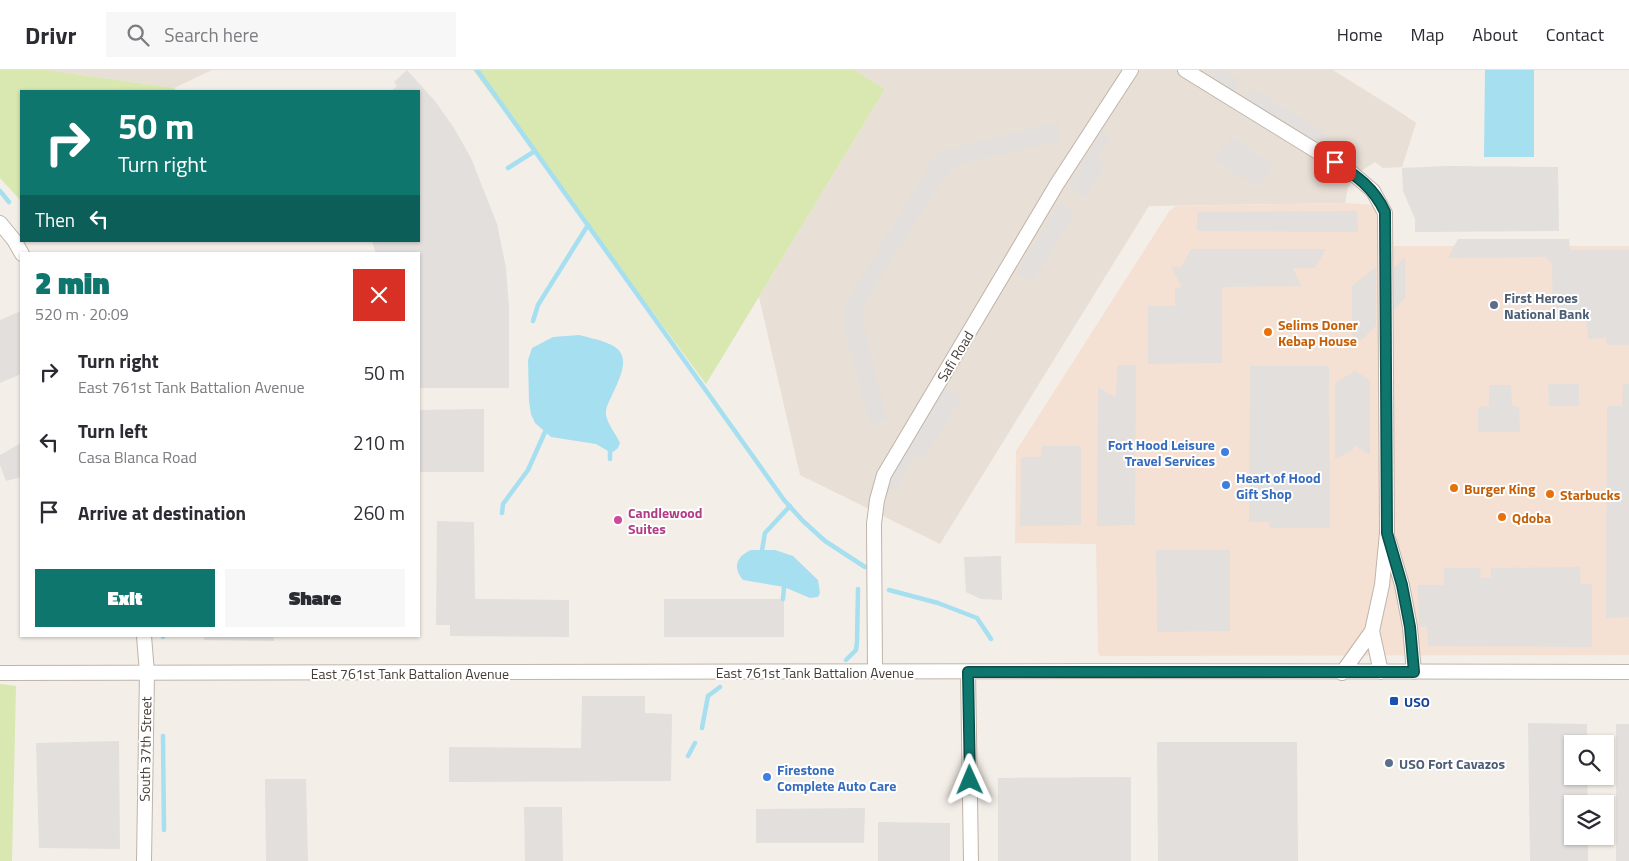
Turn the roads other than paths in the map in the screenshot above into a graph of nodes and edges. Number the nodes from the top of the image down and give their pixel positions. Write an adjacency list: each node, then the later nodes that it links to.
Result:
1 (1131, 70): 8 (street, Safi Road)
2 (1184, 70): 5 (street)
3 (0, 223): 4 (street)
4 (21, 252)
5 (1387, 533): 6 (street); 12 (street)
6 (1372, 631): 10 (street); 11 (street)
7 (144, 637): 15 (street, South 37th Street)
8 (875, 672): 9 (street, East 761st Tank Battalion Avenue); 15 (street, East 761st Tank Battalion Avenue)
9 (968, 672): 10 (street, East 761st Tank Battalion Avenue); 17 (street)
10 (1342, 672): 11 (street, East 761st Tank Battalion Avenue)
11 (1381, 672): 12 (street, East 761st Tank Battalion Avenue)
12 (1414, 672): 13 (street, East 761st Tank Battalion Avenue)
13 (1629, 672)
14 (0, 673): 15 (street, East 761st Tank Battalion Avenue)
15 (147, 673): 16 (street, South 37th Street)
16 (144, 861)
17 (971, 861)

